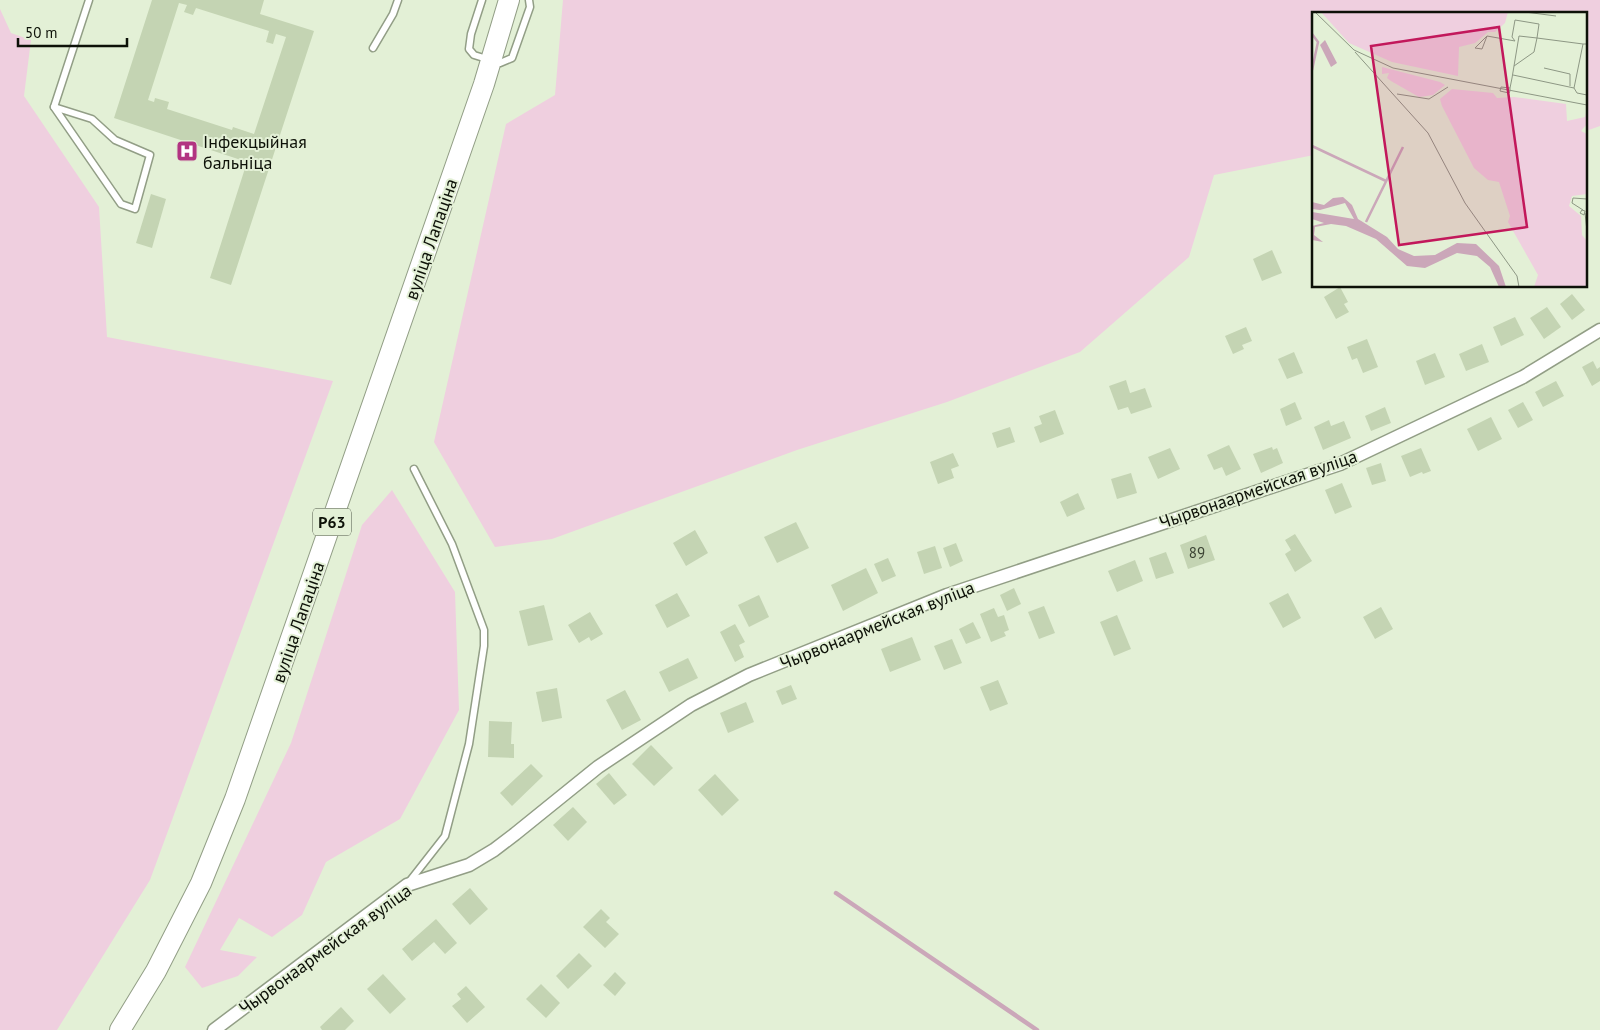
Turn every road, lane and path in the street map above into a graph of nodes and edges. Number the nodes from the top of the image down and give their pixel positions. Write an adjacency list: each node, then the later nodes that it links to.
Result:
1 (90, 0): 8 (lane)
2 (398, 0): 6 (lane)
3 (482, 0): 7 (lane)
4 (509, 0): 7 (main road, вуліца Лапаціна / Р63)
5 (529, 0): 7 (lane)
6 (372, 48)
7 (491, 60): 12 (main road, вуліца Лапаціна / Р63)
8 (54, 107): 8 (lane)
9 (1600, 330): 11 (street, Чырвонаармейская вуліца)
10 (414, 469): 11 (lane)
11 (407, 885): 13 (street, Чырвонаармейская вуліца)
12 (120, 1030)
13 (214, 1030)

